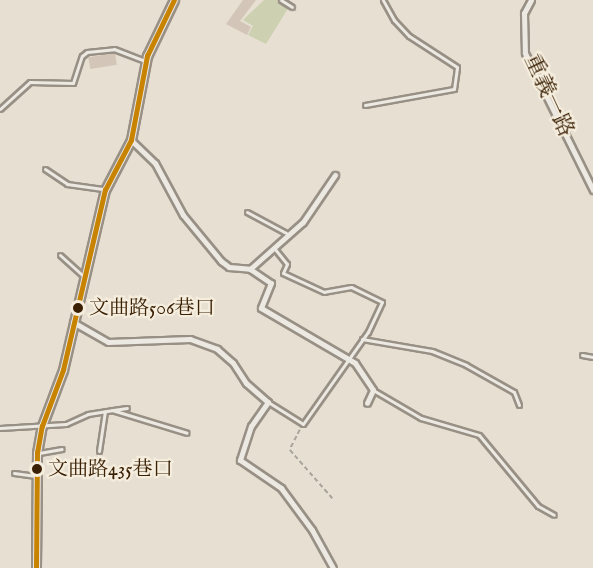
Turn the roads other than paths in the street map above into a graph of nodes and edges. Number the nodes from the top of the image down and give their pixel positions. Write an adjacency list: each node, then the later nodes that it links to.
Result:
1 (174, 0): 6 (street)
2 (280, 0): 5 (lane)
3 (383, 0): 7 (lane)
4 (531, 0): 13 (street, 重義一路)
5 (292, 7)
6 (145, 61): 8 (lane); 9 (street)
7 (365, 105)
8 (0, 109)
9 (131, 140): 12 (street); 18 (street)
10 (45, 169): 12 (lane)
11 (335, 176): 15 (street)
12 (105, 190): 19 (street)
13 (593, 190)
14 (247, 212): 15 (lane)
15 (289, 234): 16 (street)
16 (274, 248): 18 (street); 21 (lane)
17 (60, 255): 19 (lane)
18 (250, 269): 23 (street)
19 (84, 277): 20 (street)
20 (73, 322): 26 (street); 32 (street)
21 (362, 339): 23 (lane); 28 (lane)
22 (582, 355): 24 (lane)
23 (349, 357): 25 (street); 26 (lane)
24 (593, 357)
25 (374, 390): 27 (street); 40 (lane)
26 (268, 402): 42 (street)
27 (367, 403)
28 (519, 405)
29 (127, 408): 30 (lane)
30 (112, 410): 31 (lane); 34 (lane)
31 (105, 411): 32 (lane); 36 (lane)
32 (42, 426): 33 (lane); 37 (street)
33 (0, 428)
34 (188, 433)
35 (62, 449): 37 (lane)
36 (99, 451)
37 (37, 453): 39 (street)
38 (14, 473): 39 (lane)
39 (36, 476): 41 (street)
40 (554, 516)
41 (36, 568)
42 (333, 568)

